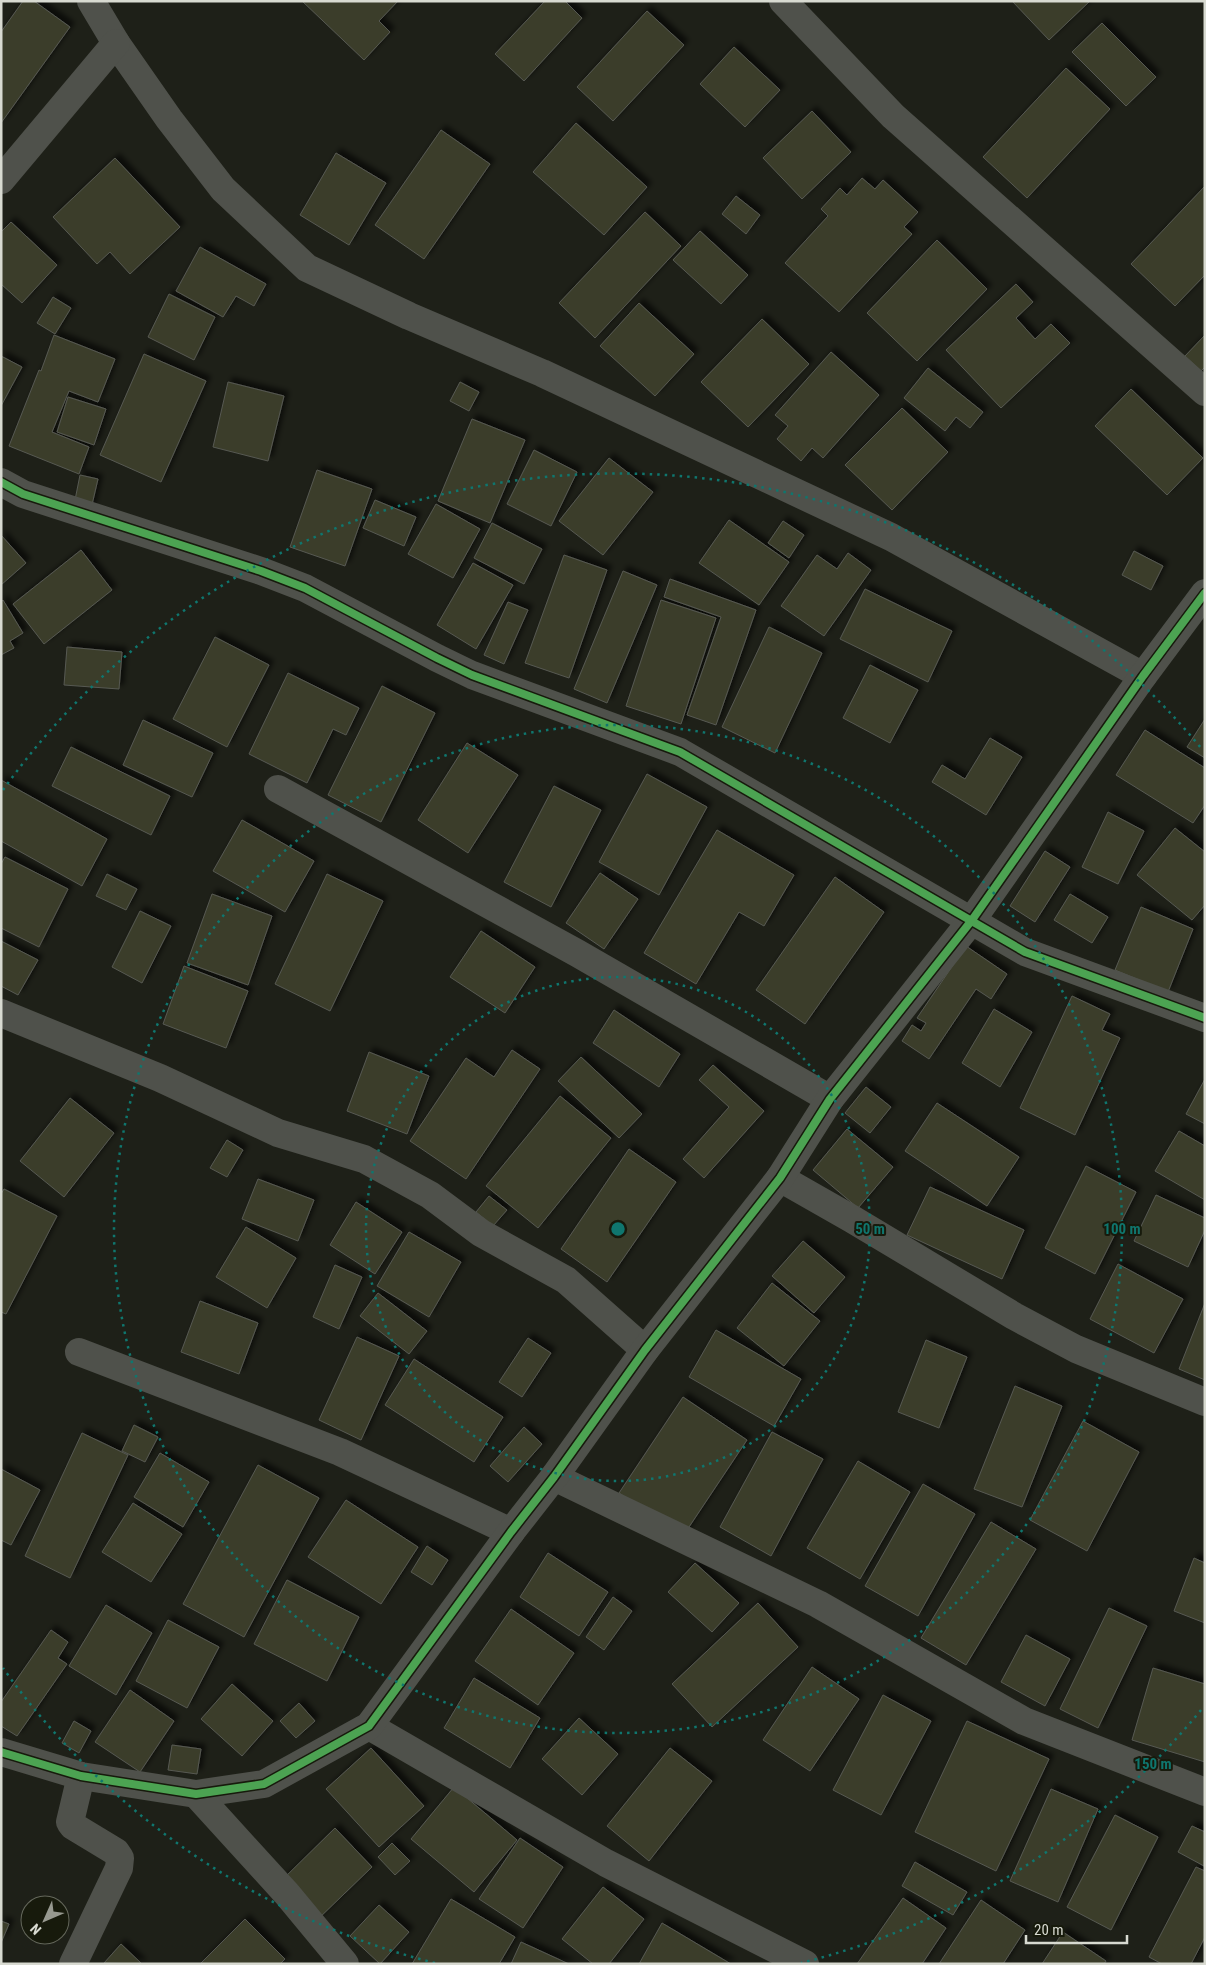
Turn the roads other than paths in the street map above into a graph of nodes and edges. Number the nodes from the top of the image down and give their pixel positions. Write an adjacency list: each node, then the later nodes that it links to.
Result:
1 (91, 1): 3 (street)
2 (783, 1): 5 (street)
3 (116, 43): 4 (street); 8 (street)
4 (1, 180)
5 (1205, 392)
6 (1, 482): 10 (street)
7 (1205, 593): 8 (street)
8 (1143, 676): 10 (street)
9 (278, 789): 13 (street)
10 (972, 920): 12 (street); 13 (street)
11 (1, 1013): 15 (street)
12 (1205, 1018)
13 (830, 1099): 14 (street)
14 (780, 1178): 15 (street); 17 (street)
15 (645, 1350): 18 (street)
16 (79, 1352): 19 (street)
17 (1205, 1402)
18 (554, 1477): 19 (street); 23 (street)
19 (511, 1532): 20 (street)
20 (369, 1726): 24 (street); 27 (street)
21 (1, 1752): 22 (street)
22 (81, 1776): 24 (street); 25 (street)
23 (1205, 1792)
24 (196, 1794): 26 (street)
25 (73, 1964)
26 (345, 1964)
27 (805, 1964)

